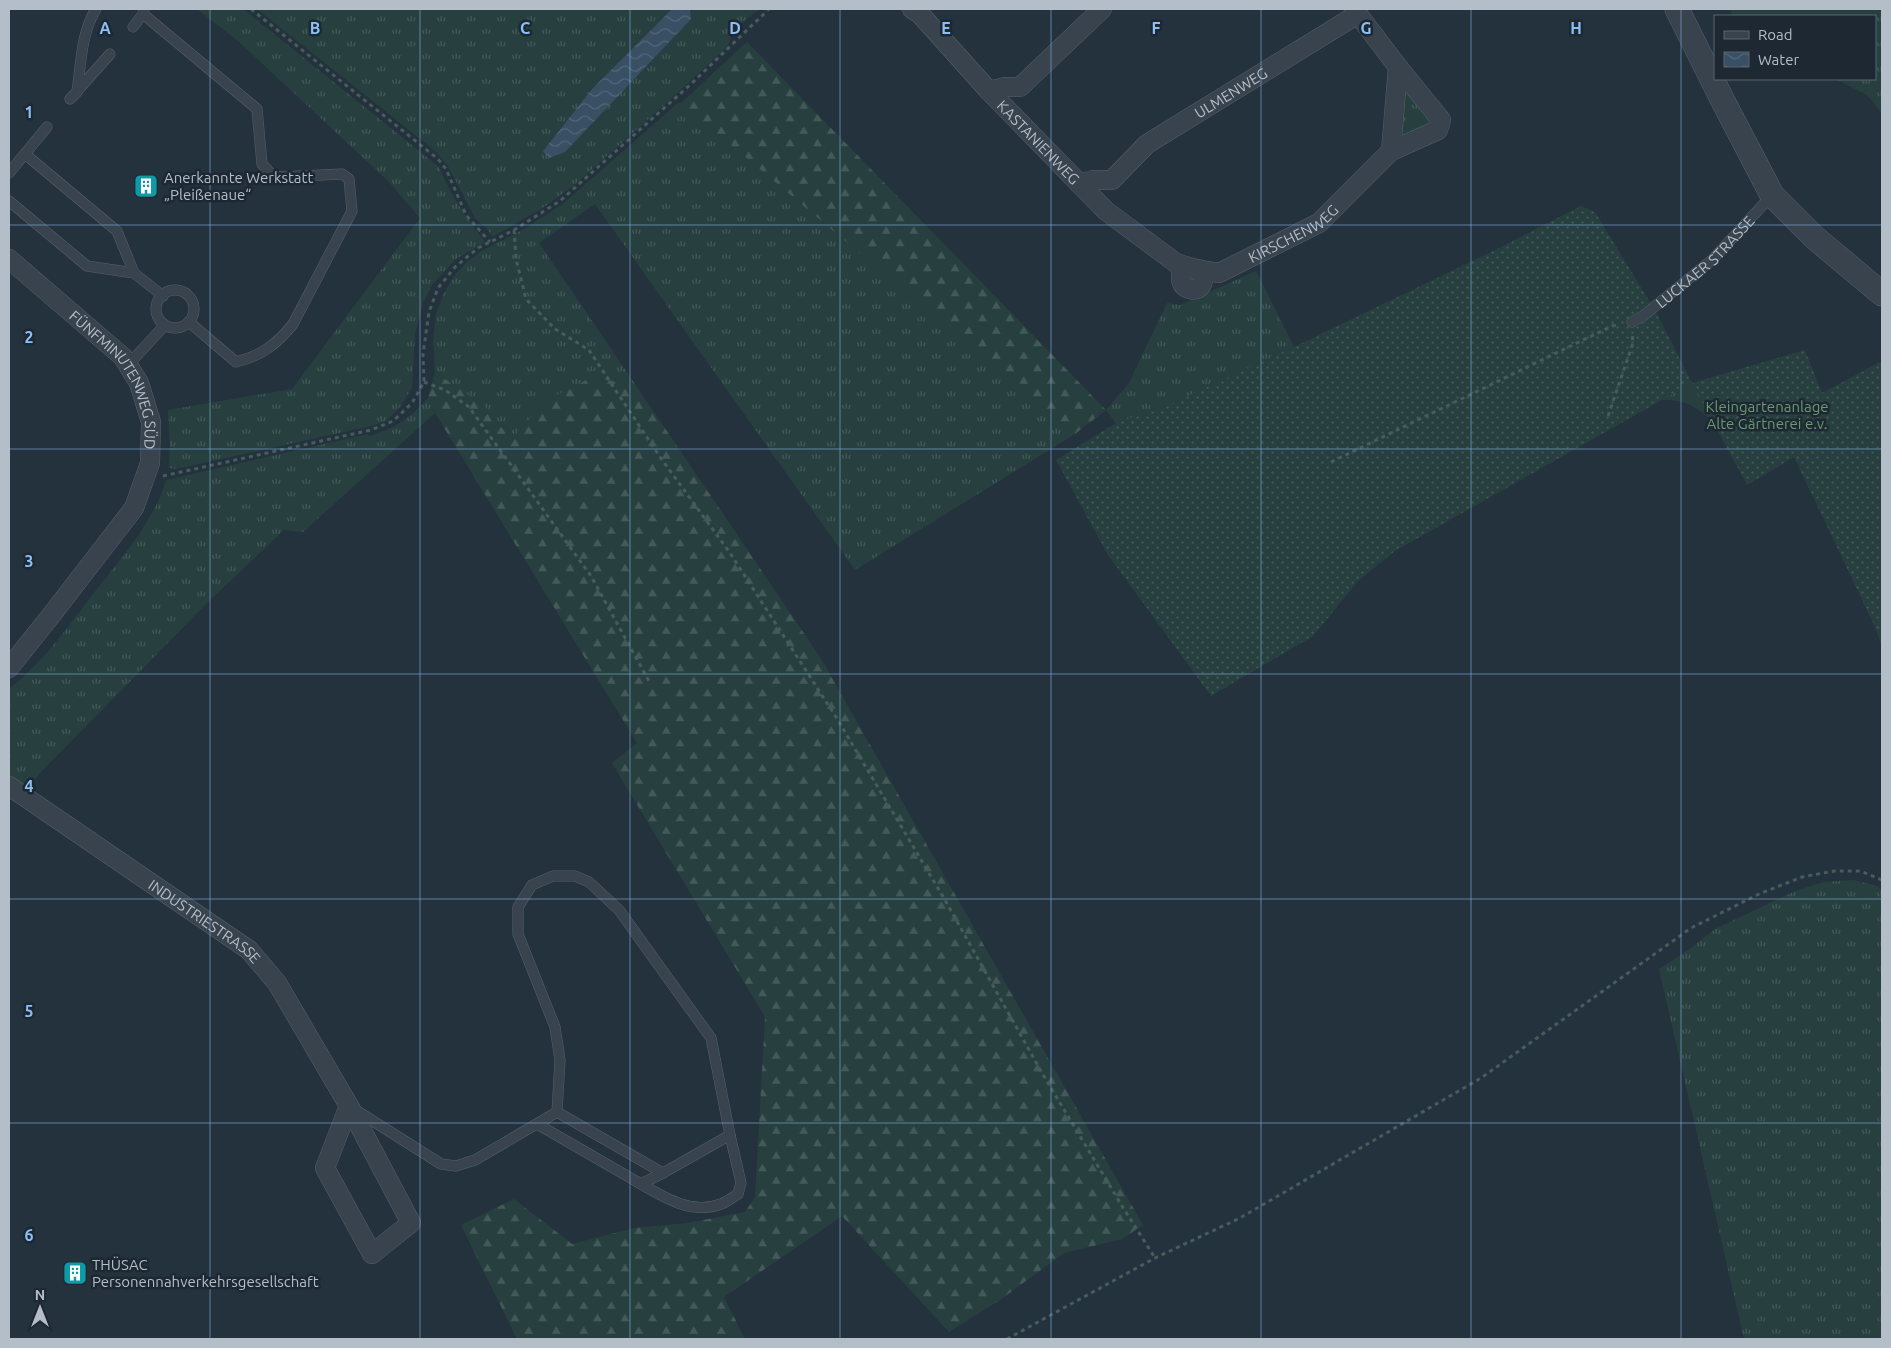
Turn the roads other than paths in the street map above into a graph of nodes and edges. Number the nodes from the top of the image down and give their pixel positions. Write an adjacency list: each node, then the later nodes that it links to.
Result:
1 (96, 9): 8 (lane)
2 (1102, 9): 10 (street)
3 (1677, 9): 19 (street)
4 (917, 10): 11 (street, KASTANIENWEG)
5 (144, 11): 7 (lane); 27 (lane)
6 (1356, 11): 9 (street); 17 (street, ULMENWEG)
7 (133, 27)
8 (110, 54)
9 (1398, 67): 14 (street); 14 (street, KIRSCHENWEG)
10 (1020, 87): 11 (street); 12 (street)
11 (989, 91): 12 (street, KASTANIENWEG)
12 (1015, 118): 18 (street, KASTANIENWEG)
13 (47, 127): 15 (lane)
14 (1391, 151): 23 (street, KIRSCHENWEG)
15 (25, 154): 16 (lane); 24 (lane)
16 (9, 173)
17 (1112, 180): 18 (street); 21 (street)
18 (1078, 184): 21 (street, KASTANIENWEG)
19 (1772, 195): 25 (street); 28 (lane, LUCKAER STRASSE)
20 (9, 201): 24 (lane)
21 (1106, 211): 23 (street, KASTANIENWEG)
22 (9, 259): 30 (street, FÜNFMINUTENWEG SÜD)
23 (1179, 264)
24 (134, 273): 26 (lane)
25 (1882, 294)
26 (163, 296): 27 (lane); 29 (lane)
27 (189, 322): 29 (lane)
28 (1632, 322)
29 (165, 324): 30 (lane)
30 (128, 365): 31 (street, FÜNFMINUTENWEG SÜD)
31 (9, 668)
32 (9, 786): 33 (street, INDUSTRIESTRASSE)
33 (349, 1106): 33 (street, INDUSTRIESTRASSE); 35 (lane)
34 (557, 1112): 35 (lane); 36 (lane); 37 (lane)
35 (537, 1124): 38 (lane)
36 (730, 1135): 37 (lane); 38 (lane)
37 (663, 1173): 38 (lane)
38 (641, 1184)

